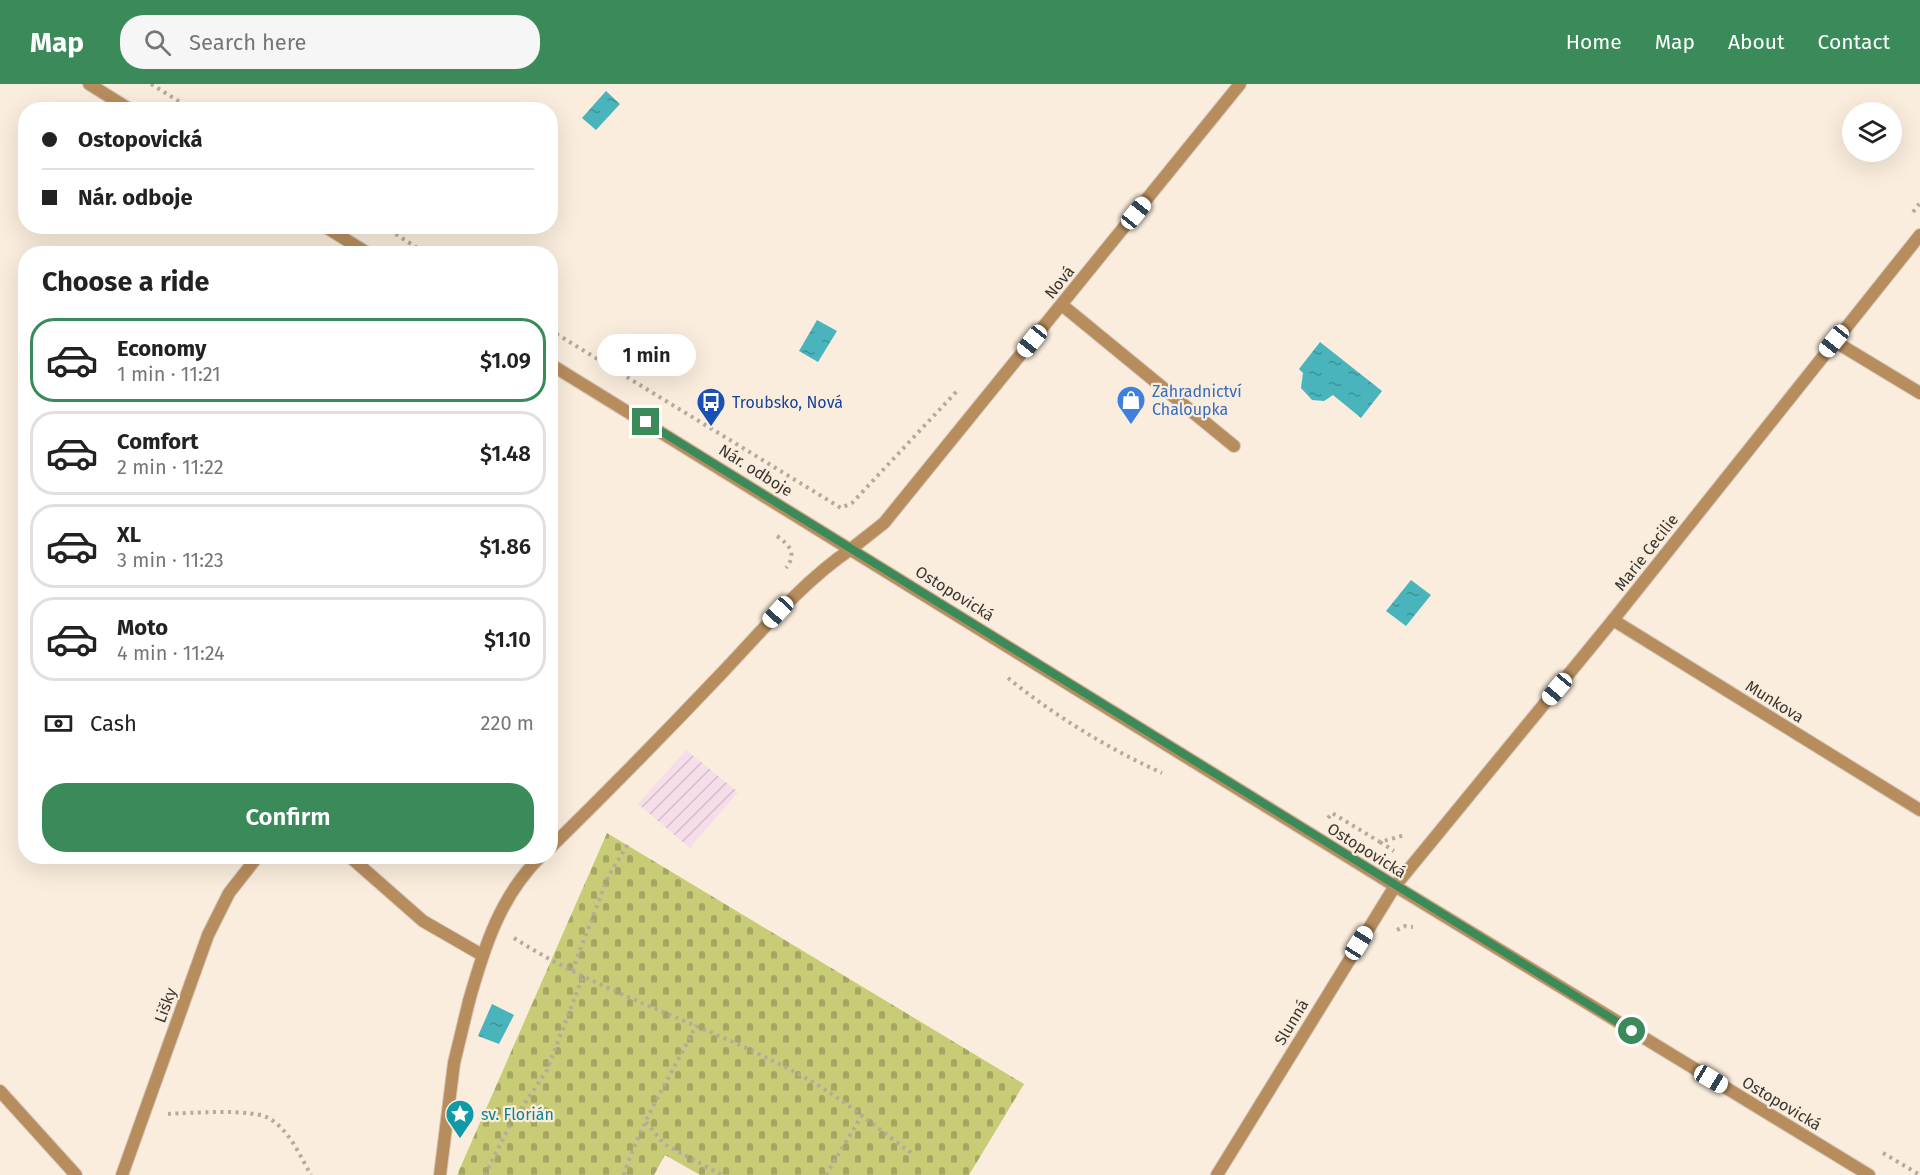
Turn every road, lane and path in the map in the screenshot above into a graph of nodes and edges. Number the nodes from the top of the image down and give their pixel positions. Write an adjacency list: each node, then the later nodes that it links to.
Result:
1 (89, 84): 4 (street)
2 (151, 84): 5 (path)
3 (1240, 84): 11 (street, Nová)
4 (118, 102)
5 (180, 102)
6 (337, 234): 9 (street)
7 (396, 234): 10 (path)
8 (1920, 235): 13 (street, Marie Cecilie)
9 (356, 246)
10 (414, 246)
11 (1062, 305): 17 (street); 19 (street, Nová)
12 (558, 335): 15 (path)
13 (1834, 341): 16 (street); 21 (street, Marie Cecilie)
14 (558, 369): 19 (street, Nár. odboje)
15 (959, 388)
16 (1920, 393)
17 (1234, 446)
18 (774, 534): 20 (path)
19 (851, 549): 25 (street, Nová); 30 (street, Ostopovická)
20 (781, 575)
21 (1613, 620): 24 (street, Munkova); 30 (street, Marie Cecilie)
22 (1004, 675): 23 (path)
23 (1168, 776)
24 (1920, 810)
25 (558, 840)
26 (628, 844): 35 (path)
27 (252, 864): 39 (street, Lišky)
28 (359, 864): 34 (street)
29 (535, 864): 32 (street)
30 (1395, 886): 31 (street, Slunná); 52 (street, Ostopovická)
31 (1383, 904): 33 (path); 51 (street, Slunná)
32 (493, 925): 34 (street); 35 (path)
33 (1389, 934)
34 (482, 955): 46 (street)
35 (572, 971): 36 (path)
36 (583, 976): 37 (path); 47 (path)
37 (696, 1025): 40 (path); 41 (path)
38 (0, 1091): 43 (street)
39 (142, 1116): 44 (street, Lišky); 45 (path)
40 (861, 1117): 42 (path); 50 (path)
41 (646, 1122): 48 (path); 49 (path)
42 (913, 1154)
43 (76, 1175)
44 (122, 1175)
45 (311, 1175)
46 (440, 1175)
47 (485, 1175)
48 (624, 1175)
49 (722, 1175)
50 (826, 1175)
51 (1217, 1175)
52 (1869, 1175)

